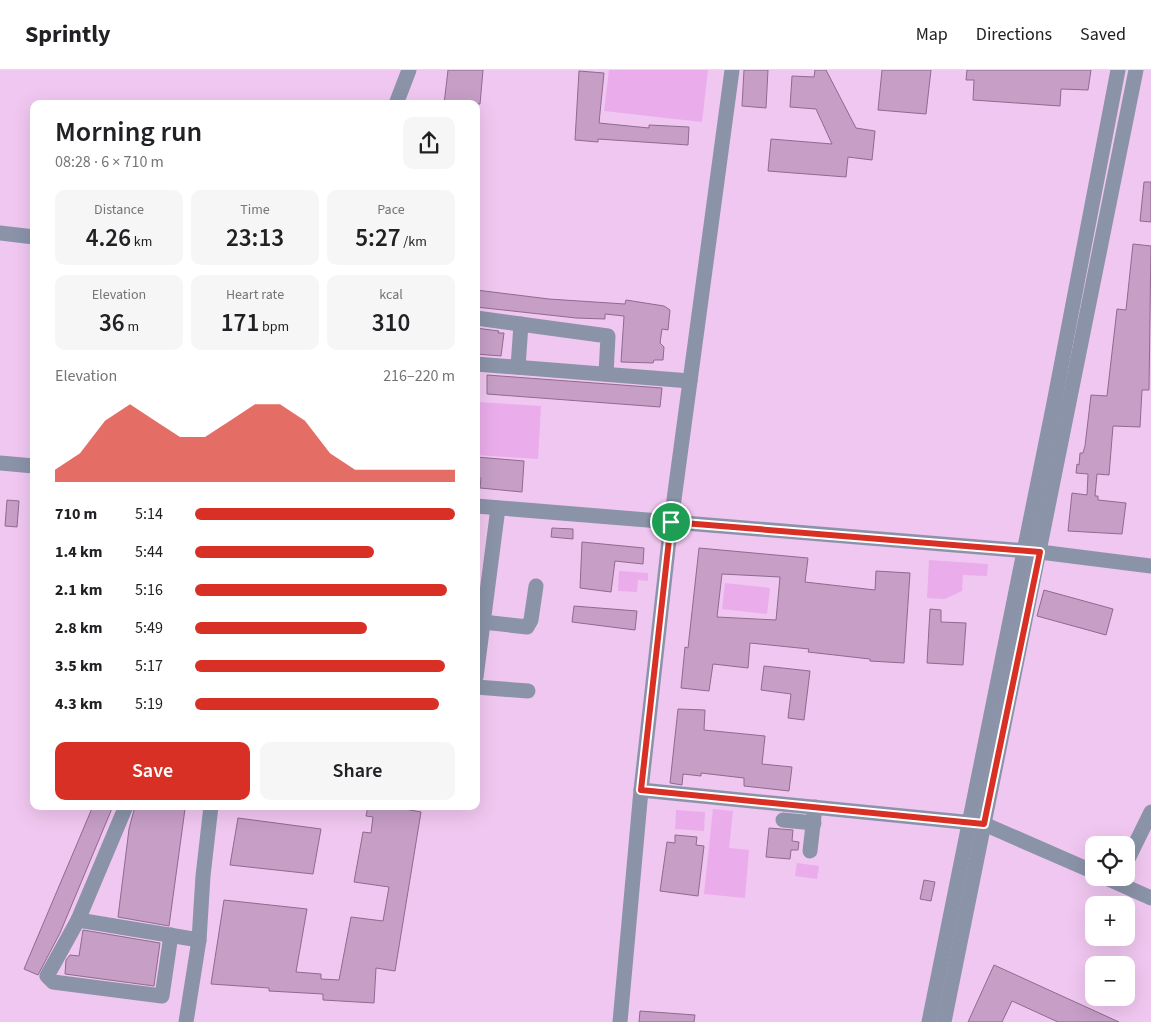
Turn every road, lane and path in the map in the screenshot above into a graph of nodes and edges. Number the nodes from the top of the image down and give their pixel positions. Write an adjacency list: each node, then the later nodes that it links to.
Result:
1 (409, 70): 5 (street)
2 (732, 70): 13 (street)
3 (1118, 70): 19 (street)
4 (1136, 70): 20 (street)
5 (398, 100)
6 (0, 233): 7 (street)
7 (30, 237)
8 (480, 319): 9 (street)
9 (520, 324): 11 (street); 12 (street)
10 (480, 364): 11 (street)
11 (518, 367): 12 (street)
12 (606, 374): 13 (street)
13 (690, 381): 18 (street)
14 (0, 463): 15 (street)
15 (30, 466)
16 (480, 506): 17 (street)
17 (498, 508): 18 (street); 23 (street)
18 (671, 522): 19 (street); 27 (street)
19 (1022, 551): 20 (street); 34 (street)
20 (1040, 552): 21 (street); 34 (street)
21 (1151, 566)
22 (536, 586): 23 (street)
23 (483, 622): 24 (street)
24 (480, 645)
25 (480, 687): 26 (street)
26 (528, 691)
27 (641, 790): 28 (street); 44 (street)
28 (815, 807): 33 (street); 34 (street)
29 (124, 810): 40 (street)
30 (211, 810): 42 (street)
31 (1151, 812): 35 (street)
32 (783, 820): 33 (street)
33 (814, 823): 36 (street)
34 (977, 824): 37 (street); 45 (street); 46 (street)
35 (1135, 845)
36 (810, 851)
37 (1085, 868)
38 (1128, 886): 39 (street)
39 (1151, 898)
40 (78, 920): 41 (street); 41 (street)
41 (171, 936): 42 (street)
42 (198, 940): 43 (street)
43 (186, 1022)
44 (620, 1022)
45 (929, 1022)
46 (944, 1022)

